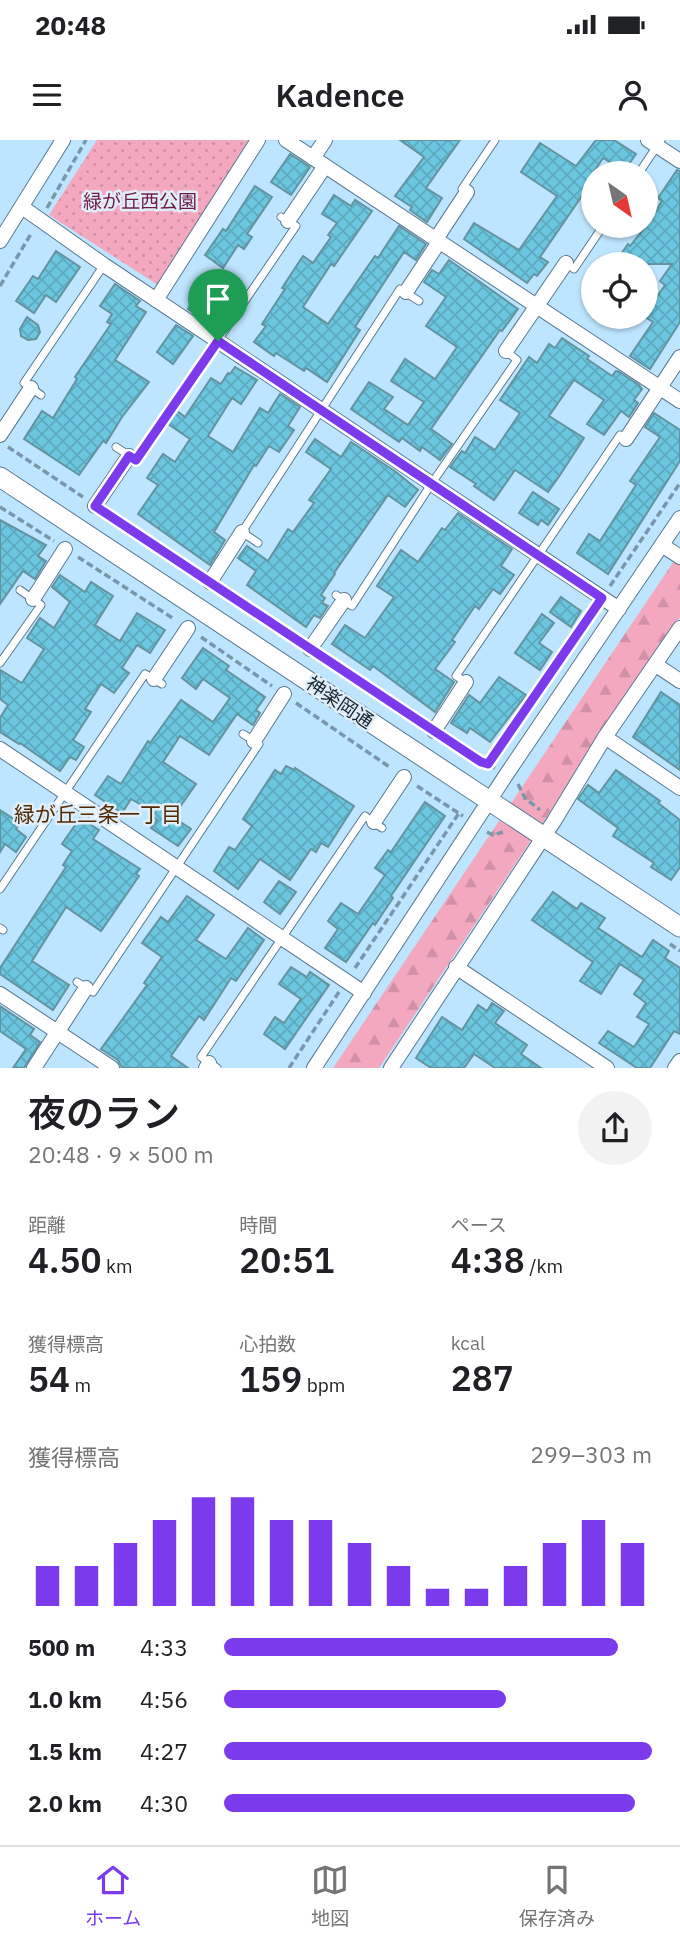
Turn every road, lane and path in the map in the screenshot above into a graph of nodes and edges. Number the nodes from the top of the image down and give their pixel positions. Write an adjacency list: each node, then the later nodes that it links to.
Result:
1 (63, 140): 11 (street)
2 (258, 140): 19 (street)
3 (286, 140): 9 (street)
4 (325, 140): 9 (street)
5 (495, 140): 10 (lane)
6 (655, 142): 7 (lane); 8 (street)
7 (645, 161)
8 (680, 161)
9 (319, 162): 12 (street); 14 (street)
10 (467, 192): 14 (street)
11 (22, 207): 15 (street); 17 (street)
12 (285, 219): 22 (lane)
13 (595, 238): 16 (lane)
14 (437, 240): 18 (street); 21 (street)
15 (0, 241)
16 (566, 263): 21 (street)
17 (104, 265): 19 (street); 26 (lane)
18 (406, 292): 20 (lane); 28 (lane)
19 (156, 300): 22 (street)
20 (419, 301)
21 (537, 306): 23 (street); 25 (street)
22 (218, 341): 28 (street); 33 (lane)
23 (506, 351): 35 (lane)
24 (680, 356): 25 (street)
25 (659, 387): 27 (street); 30 (street)
26 (36, 392): 29 (street)
27 (680, 401)
28 (322, 410): 35 (street); 40 (lane)
29 (0, 435)
30 (625, 439): 44 (lane)
31 (0, 442): 37 (path)
32 (116, 447): 33 (lane)
33 (129, 456): 37 (street)
34 (0, 477): 72 (street, 神楽岡通)
35 (432, 483): 44 (street); 48 (lane)
36 (680, 483): 49 (path)
37 (95, 506): 46 (path)
38 (0, 507): 43 (path)
39 (680, 518): 42 (street)
40 (242, 532): 41 (lane); 46 (street)
41 (258, 542)
42 (662, 545): 45 (street); 51 (street)
43 (65, 549): 50 (street); 52 (path)
44 (538, 555): 49 (street); 59 (lane)
45 (680, 556)
46 (210, 582): 54 (path)
47 (20, 590): 50 (lane)
48 (340, 598): 54 (street)
49 (602, 598): 51 (street); 61 (path)
50 (33, 599): 55 (lane)
51 (619, 610): 72 (street)
52 (188, 628): 58 (street); 60 (path)
53 (680, 628): 56 (street)
54 (310, 649): 61 (path)
55 (0, 663)
56 (656, 665): 57 (street); 63 (street)
57 (680, 681)
58 (158, 682): 70 (lane)
59 (466, 682): 61 (street)
60 (284, 694): 64 (street); 65 (path)
61 (434, 731)
62 (359, 735): 65 (path)
63 (605, 737): 69 (street); 74 (street)
64 (249, 738): 75 (lane)
65 (354, 743): 67 (path)
66 (0, 749): 70 (street)
67 (404, 777): 73 (street); 80 (path)
68 (518, 783): 71 (path)
69 (680, 788)
70 (65, 792): 75 (street); 76 (lane)
71 (525, 798)
72 (489, 801): 74 (street, 神楽岡通); 82 (street)
73 (378, 825): 78 (lane)
74 (544, 836): 77 (street, 神楽岡通); 79 (street)
75 (177, 867): 78 (street); 81 (lane)
76 (0, 888)
77 (680, 927)
78 (282, 938): 80 (street); 86 (lane)
79 (456, 967): 91 (street); 92 (street)
80 (346, 981): 82 (street); 89 (path)
81 (81, 985): 84 (street)
82 (364, 993): 90 (street)
83 (0, 994): 84 (street)
84 (57, 1032): 87 (street); 88 (street)
85 (680, 1061): 93 (street)
86 (211, 1066)
87 (34, 1068)
88 (112, 1068)
89 (289, 1068)
90 (314, 1068)
91 (391, 1068)
92 (607, 1068)
93 (675, 1068)

